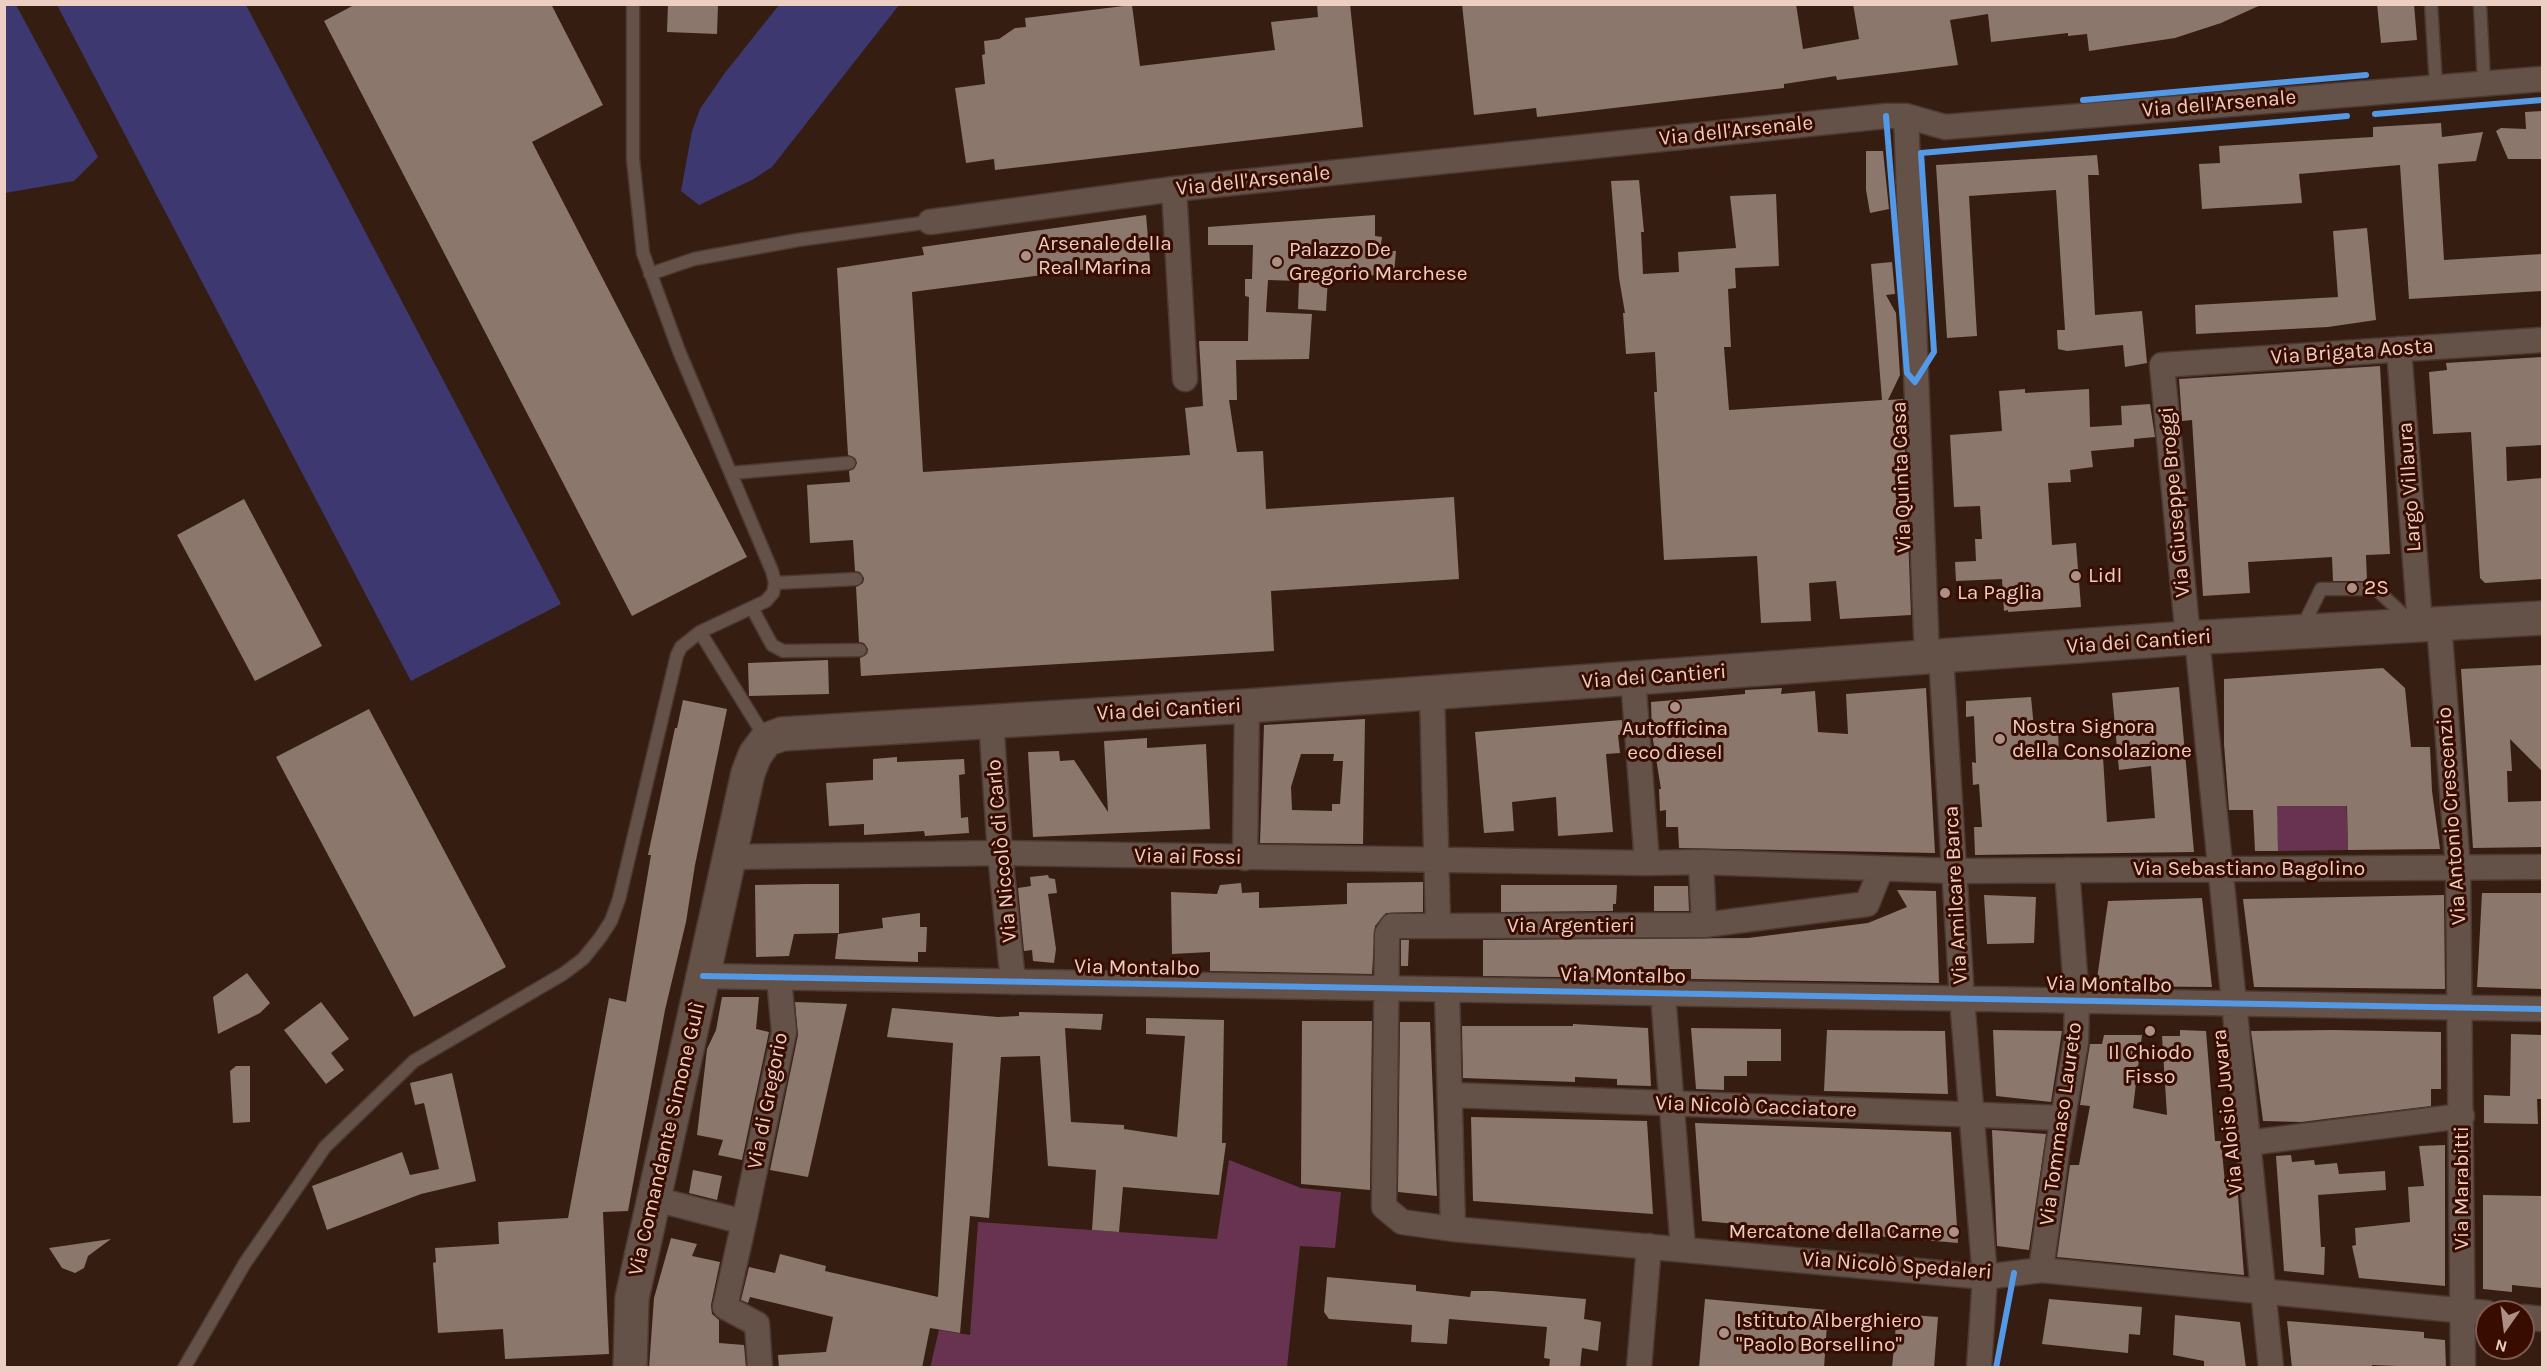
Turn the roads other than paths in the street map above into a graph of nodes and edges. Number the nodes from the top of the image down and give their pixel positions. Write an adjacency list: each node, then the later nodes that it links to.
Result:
1 (633, 4): 10 (lane)
2 (2431, 4): 6 (lane)
3 (2480, 4): 5 (lane)
4 (2542, 79): 5 (street, Via dell'Arsenale)
5 (2484, 82): 6 (street, Via dell'Arsenale)
6 (2436, 86): 7 (street, Via dell'Arsenale)
7 (1906, 116): 8 (street, Via dell'Arsenale); 25 (street, Via Quinta Casa)
8 (1174, 189): 9 (street, Via dell'Arsenale); 14 (street)
9 (930, 222): 10 (lane)
10 (650, 274): 16 (lane)
11 (2542, 340): 12 (street, Via Brigata Aosta)
12 (2399, 349): 13 (street, Via Brigata Aosta); 21 (street, Largo Villaura)
13 (2162, 365): 23 (street, Via Giuseppe Broggi)
14 (1185, 379)
15 (849, 463): 16 (lane)
16 (730, 473): 18 (lane)
17 (855, 579): 18 (lane)
18 (775, 583): 19 (lane)
19 (752, 608): 22 (lane); 24 (lane)
20 (2542, 618): 21 (main road, Via dei Cantieri)
21 (2425, 625): 23 (main road, Via dei Cantieri); 38 (street, Via Antonio Crescenzio)
22 (700, 632): 30 (lane); 72 (lane)
23 (2192, 638): 25 (main road, Via dei Cantieri); 40 (street, Via Aloisio Juvara)
24 (860, 650)
25 (1934, 657): 26 (main road, Via dei Cantieri); 42 (street, Via Amilcare Barca)
26 (1633, 678): 27 (main road, Via dei Cantieri); 36 (street)
27 (1432, 693): 28 (main road, Via dei Cantieri); 34 (street)
28 (1247, 706): 29 (main road, Via dei Cantieri); 33 (street)
29 (991, 720): 30 (main road, Via dei Cantieri); 31 (street, Via Niccolò di Carlo)
30 (766, 740): 32 (main road, Via Comandante Simone Gulì)
31 (1000, 853): 32 (street, Via ai Fossi); 33 (street, Via ai Fossi); 47 (street, Via Niccolò di Carlo)
32 (729, 857): 45 (main road, Via Comandante Simone Gulì)
33 (1245, 858): 34 (street, Via ai Fossi)
34 (1437, 859): 36 (street, Via ai Fossi); 44 (street)
35 (1701, 862): 36 (street, Via ai Fossi); 39 (street, Via ai Fossi); 43 (street)
36 (1647, 863)
37 (2542, 867): 38 (street, Via Sebastiano Bagolino)
38 (2457, 868): 40 (street, Via Sebastiano Bagolino); 54 (street, Via Antonio Crescenzio)
39 (1881, 869): 42 (street, Via Sebastiano Bagolino); 43 (street, Via Argentieri)
40 (2220, 869): 41 (street, Via Sebastiano Bagolino); 53 (street, Via Aloisio Juvara)
41 (2067, 870): 42 (street, Via Sebastiano Bagolino); 52 (street, Via Tommaso Laureto)
42 (1956, 871): 51 (street, Via Amilcare Barca)
43 (1704, 925): 44 (street, Via Argentieri)
44 (1438, 926): 48 (street, Via Argentieri)
45 (703, 976): 46 (street, Via Montalbo); 62 (main road, Via Comandante Simone Gulì)
46 (779, 978): 47 (street, Via Montalbo); 63 (street, Via di Gregorio)
47 (1013, 982): 48 (street, Via Montalbo)
48 (1384, 989): 49 (street, Via Montalbo); 64 (street, Via Nicolò Spedaleri)
49 (1447, 990): 50 (street, Via Montalbo); 56 (street)
50 (1663, 994): 51 (street, Via Montalbo); 57 (street)
51 (1962, 999): 52 (street, Via Montalbo); 58 (street, Via Amilcare Barca)
52 (2076, 1001): 53 (street, Via Montalbo); 60 (street, Via Tommaso Laureto)
53 (2234, 1004): 54 (street, Via Montalbo); 61 (street, Via Aloisio Juvara)
54 (2461, 1008): 55 (street, Via Montalbo); 59 (street, Via Marabitti)
55 (2542, 1009)
56 (1451, 1095): 57 (street, Via Nicolò Cacciatore); 64 (street)
57 (1671, 1104): 58 (street, Via Nicolò Cacciatore); 66 (street)
58 (1972, 1115): 60 (street, Via Nicolò Cacciatore); 68 (street, Via Amilcare Barca)
59 (2462, 1116): 61 (street); 70 (street, Via Marabitti)
60 (2062, 1118): 67 (street, Via Tommaso Laureto)
61 (2248, 1143): 69 (street, Via Aloisio Juvara)
62 (655, 1199): 63 (street); 73 (main road, Via Comandante Simone Gulì)
63 (744, 1222): 74 (street, Via di Gregorio)
64 (1452, 1229): 65 (street, Via Nicolò Spedaleri)
65 (1649, 1246): 66 (street, Via Nicolò Spedaleri); 75 (street)
66 (1683, 1249): 68 (street, Via Nicolò Spedaleri)
67 (2041, 1270): 68 (street, Via Nicolò Spedaleri); 69 (street, Via Nicolò Spedaleri)
68 (1985, 1277): 76 (street, Via Amilcare Barca)
69 (2263, 1290): 70 (street, Via Nicolò Spedaleri); 77 (street, Via Aloisio Juvara)
70 (2463, 1311): 71 (street, Via Nicolò Spedaleri); 78 (street, Via Marabitti)
71 (2475, 1312)
72 (184, 1368)
73 (630, 1368)
74 (760, 1368)
75 (1639, 1368)
76 (1979, 1368)
77 (2271, 1368)
78 (2463, 1368)

